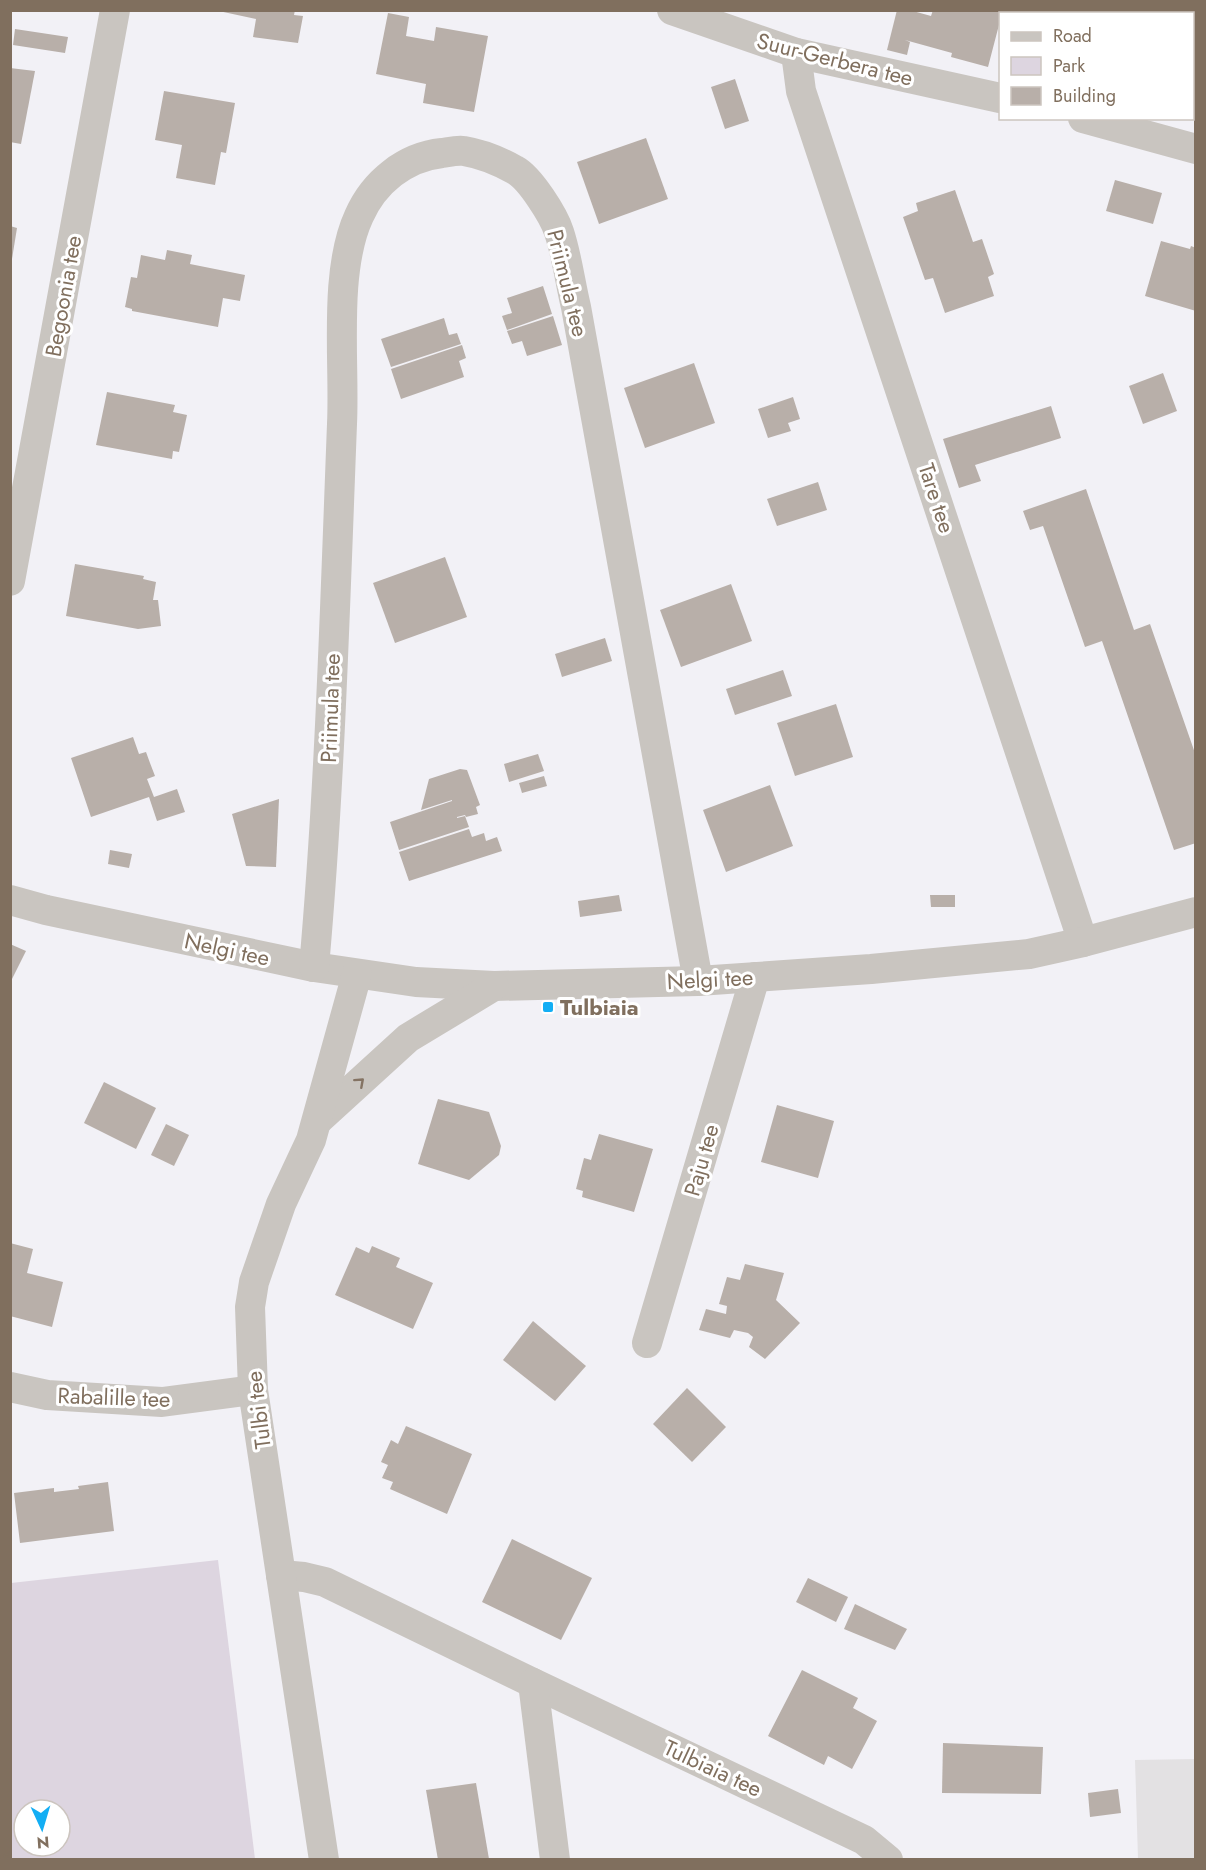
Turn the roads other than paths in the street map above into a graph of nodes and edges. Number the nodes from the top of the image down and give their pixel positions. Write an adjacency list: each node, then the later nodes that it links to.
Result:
1 (115, 10): 7 (street, Begoonia tee)
2 (672, 10): 3 (street, Suur-Gerbera tee)
3 (796, 53): 4 (street, Suur-Gerbera tee); 10 (street, Tare tee)
4 (999, 98)
5 (1090, 120): 6 (street)
6 (1196, 149)
7 (10, 581)
8 (10, 900): 11 (street, Nelgi tee)
9 (1196, 912): 10 (street, Nelgi tee)
10 (1083, 942): 13 (street, Nelgi tee)
11 (314, 968): 12 (street, Nelgi tee); 14 (street, Priimula tee)
12 (357, 974): 15 (street, Nelgi tee); 16 (street, Tulbi tee)
13 (754, 976): 14 (street, Nelgi tee); 17 (street, Paju tee)
14 (698, 981): 15 (street, Nelgi tee)
15 (494, 986): 16 (street, one-way to 15)
16 (317, 1121): 19 (street, Tulbi tee)
17 (647, 1343)
18 (10, 1387): 19 (street, Rabalille tee)
19 (253, 1390): 20 (street, Tulbi tee)
20 (281, 1575): 21 (street, Tulbiaia tee); 22 (street, Tulbi tee)
21 (533, 1683): 23 (street); 24 (street, Tulbiaia tee)
22 (324, 1860)
23 (555, 1860)
24 (888, 1860)

